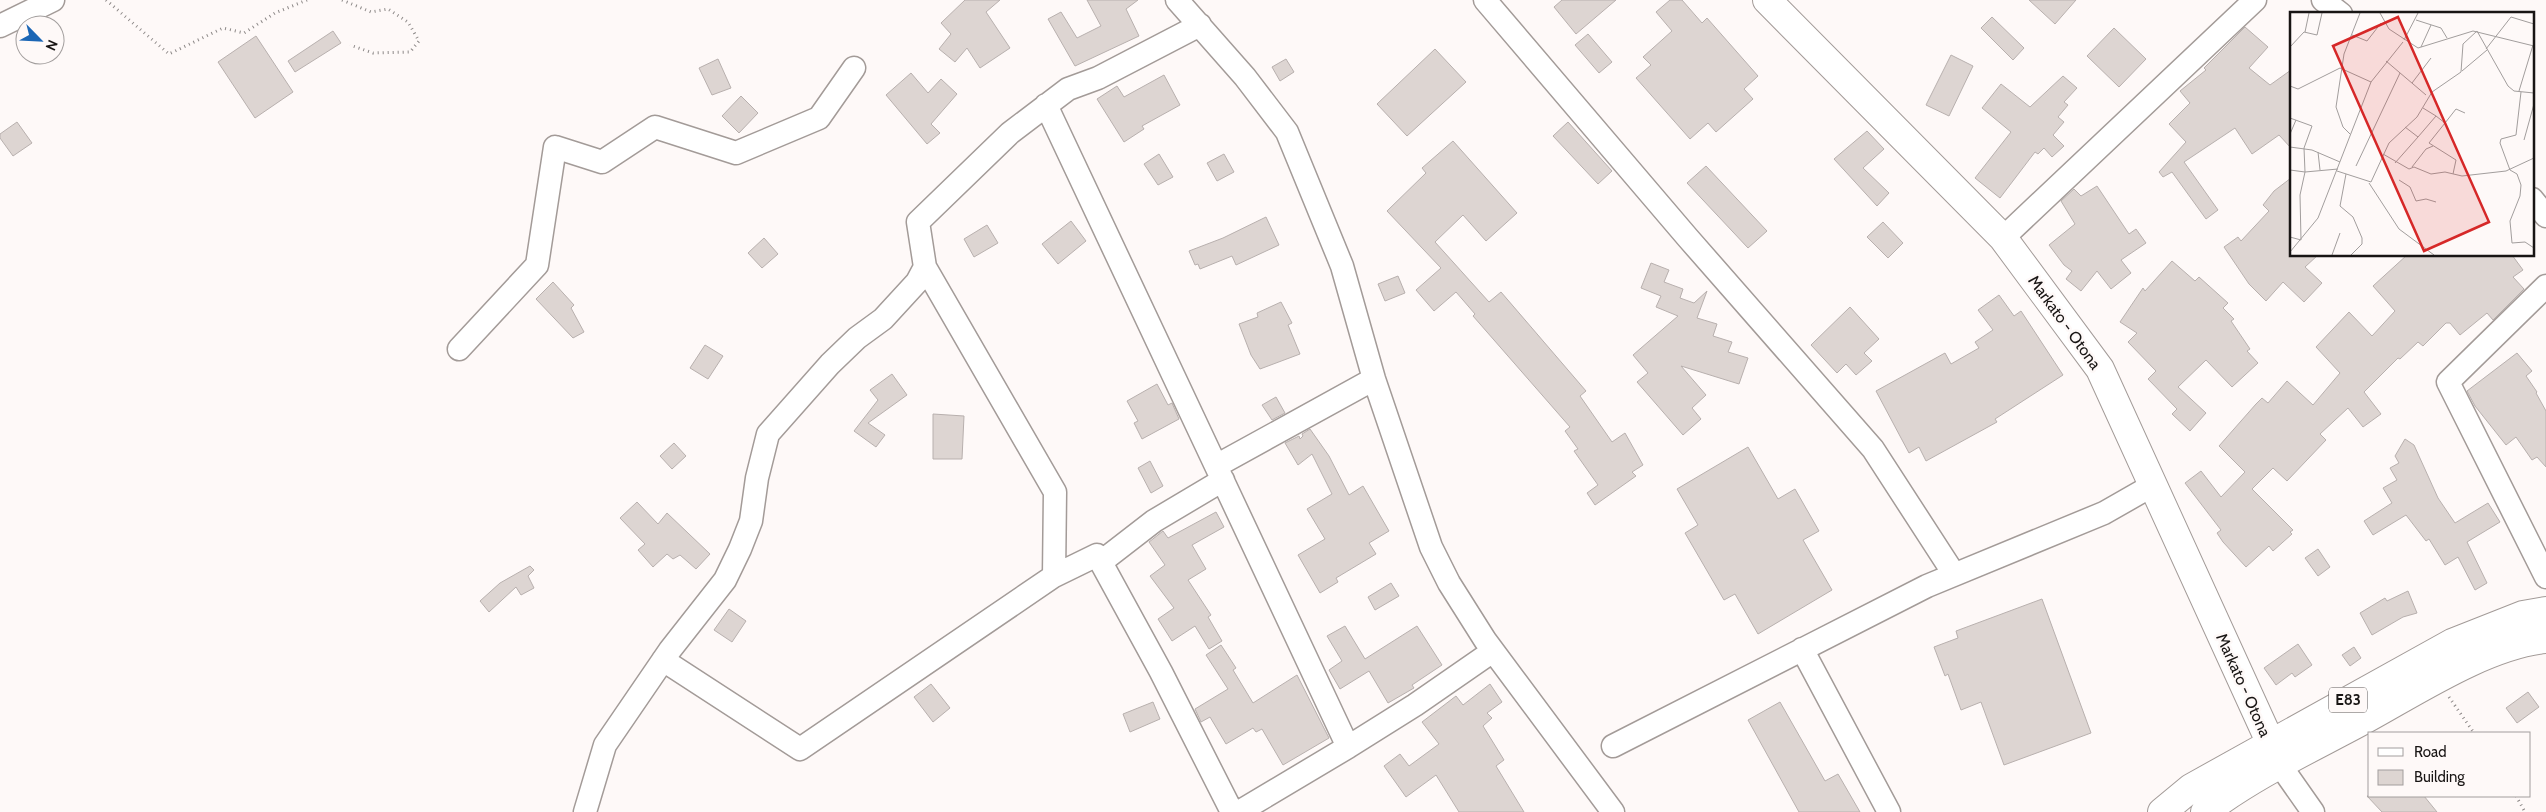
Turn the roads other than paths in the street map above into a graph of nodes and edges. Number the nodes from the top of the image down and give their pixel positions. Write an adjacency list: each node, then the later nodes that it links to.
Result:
1 (53, 0): 9 (street)
2 (1177, 0): 8 (street)
3 (1485, 0): 22 (street)
4 (1767, 0): 14 (main road, Markato - Otona)
5 (2255, 0): 14 (street)
6 (2323, 0): 7 (street)
7 (2338, 12)
8 (1200, 25): 11 (street); 18 (street)
9 (0, 26)
10 (854, 68): 17 (street)
11 (1046, 105): 15 (street); 19 (street)
12 (2534, 201): 13 (street)
13 (2546, 216)
14 (2003, 238): 20 (main road, Markato - Otona)
15 (925, 267): 23 (street); 29 (street)
16 (2546, 286): 24 (street)
17 (459, 349)
18 (1374, 378): 19 (street); 28 (street)
19 (1220, 473): 21 (street); 31 (street)
20 (2153, 485): 22 (street); 32 (main road, Markato - Otona)
21 (1101, 562): 23 (street); 34 (street)
22 (1954, 574): 27 (street)
23 (1054, 576): 29 (street)
24 (2546, 576)
25 (2546, 611): 32 (main road, E83)
26 (2546, 639): 32 (main road, E83)
27 (1802, 649): 30 (street); 37 (street)
28 (1494, 651): 31 (street); 36 (street)
29 (663, 660): 33 (street)
30 (1613, 746)
31 (1348, 747): 35 (street)
32 (2275, 754): 38 (main road, E83); 39 (main road, E83); 40 (street)
33 (585, 812)
34 (1232, 812)
35 (1239, 812)
36 (1613, 812)
37 (1889, 812)
38 (2162, 812)
39 (2205, 812)
40 (2313, 812)

